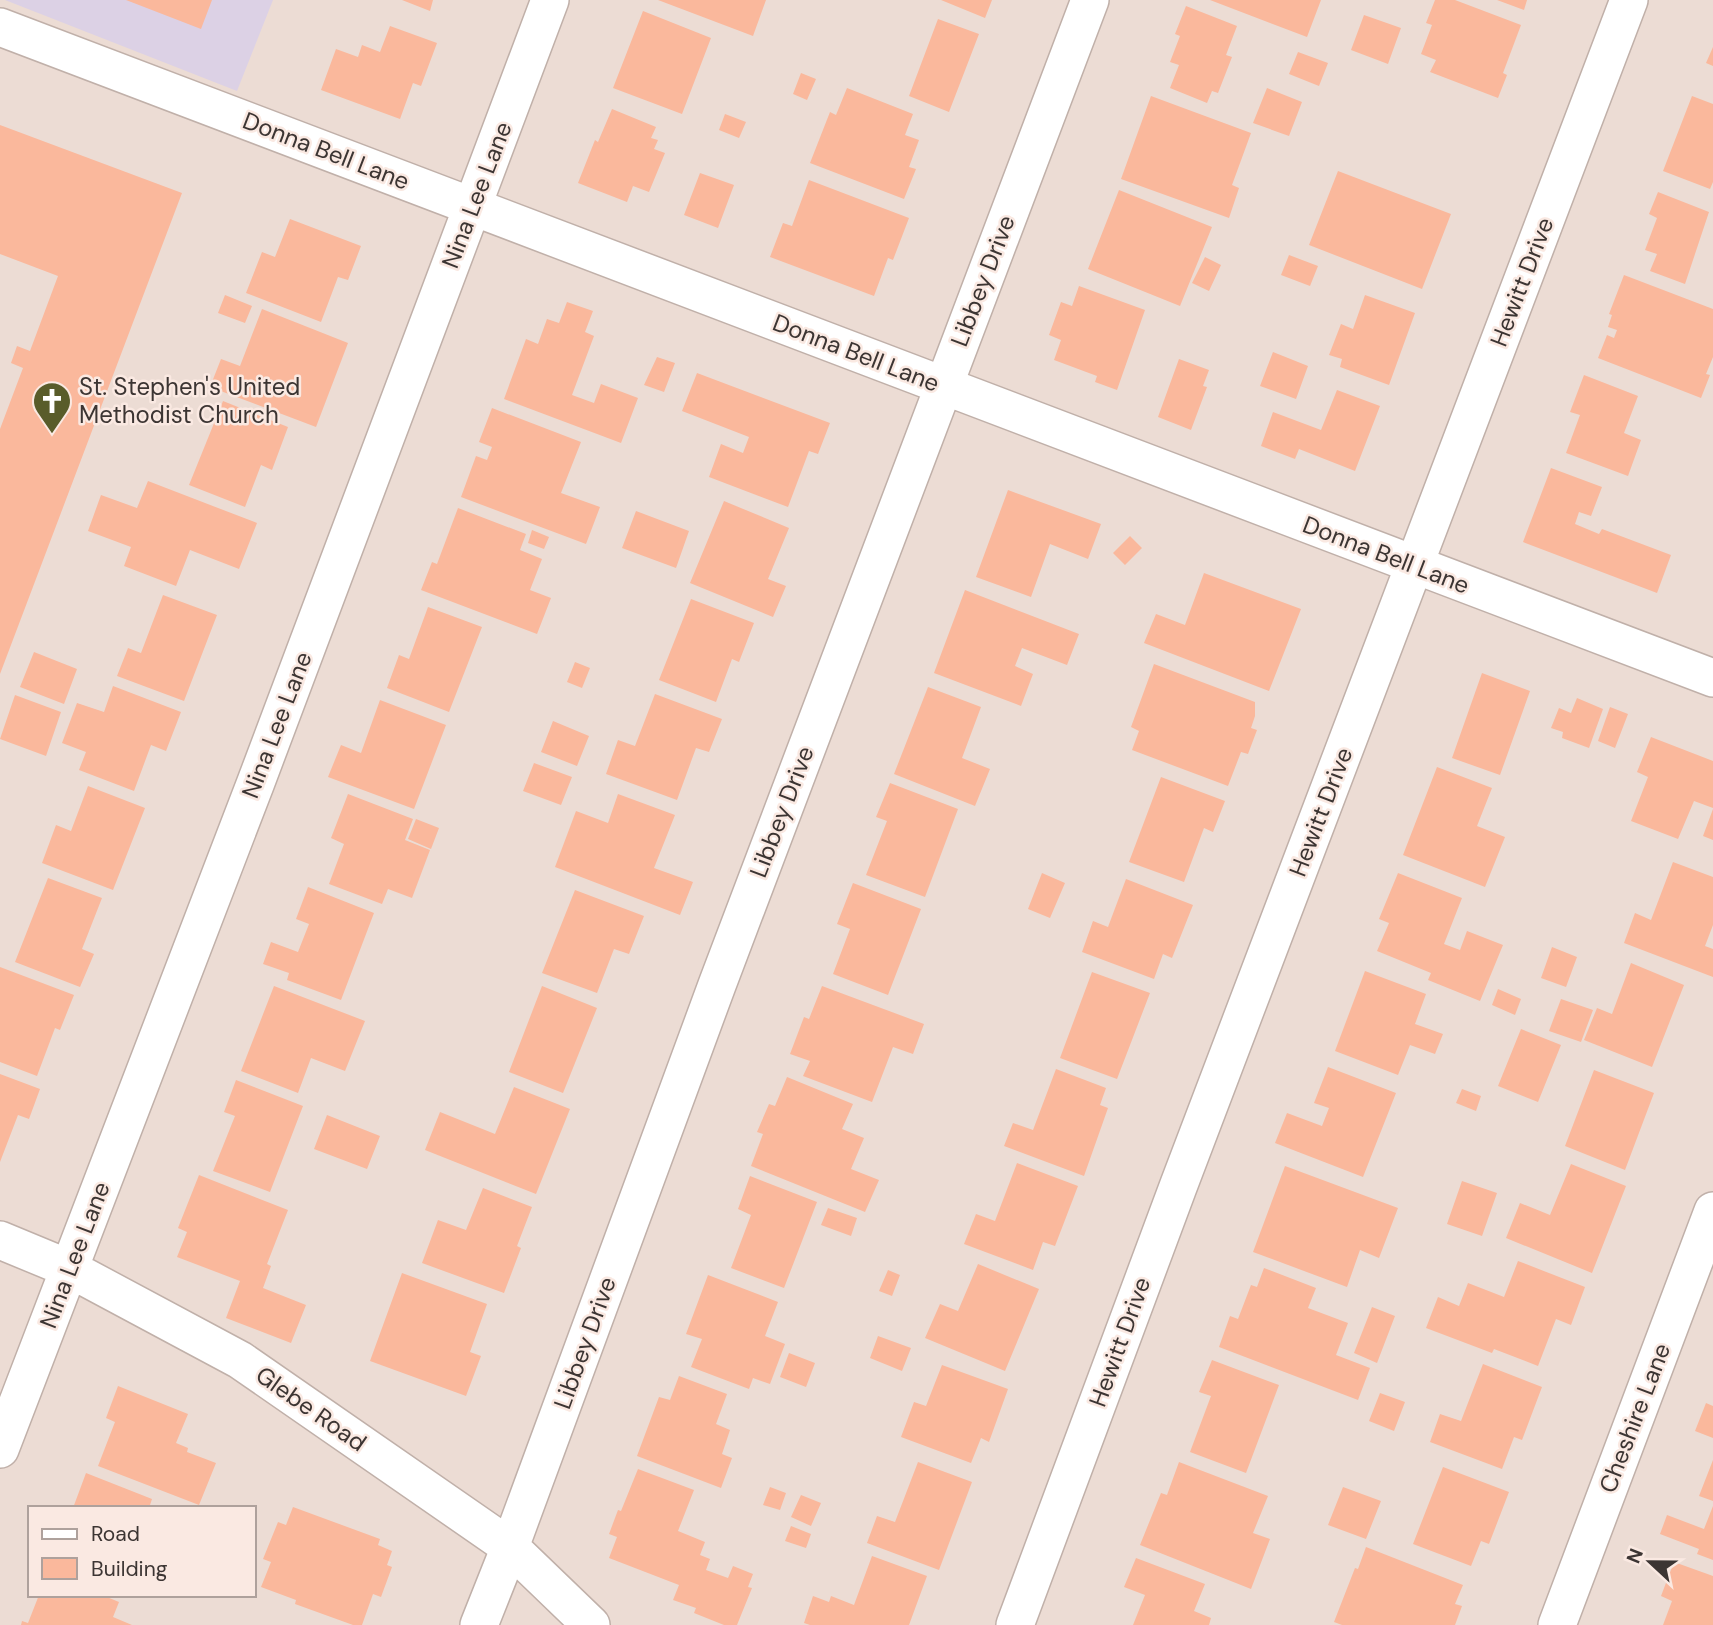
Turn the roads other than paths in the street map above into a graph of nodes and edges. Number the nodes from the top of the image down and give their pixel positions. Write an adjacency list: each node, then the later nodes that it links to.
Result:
1 (550, 0): 5 (street, Nina Lee Lane)
2 (1090, 0): 6 (street, Libbey Drive)
3 (1629, 0): 7 (street, Hewitt Drive)
4 (0, 27): 5 (street, Donna Bell Lane)
5 (472, 206): 6 (street, Donna Bell Lane); 11 (street, Nina Lee Lane)
6 (943, 386): 7 (street, Donna Bell Lane); 13 (street, Libbey Drive)
7 (1414, 565): 8 (street, Donna Bell Lane); 16 (street, Hewitt Drive)
8 (1713, 678)
9 (1713, 1211): 17 (street, Cheshire Lane)
10 (0, 1240): 11 (street, Glebe Road)
11 (70, 1269): 12 (street, Nina Lee Lane); 13 (street, Glebe Road)
12 (0, 1449)
13 (510, 1547): 14 (street, Libbey Drive); 15 (street, Glebe Road)
14 (478, 1625)
15 (591, 1625)
16 (1015, 1625)
17 (1557, 1625)

